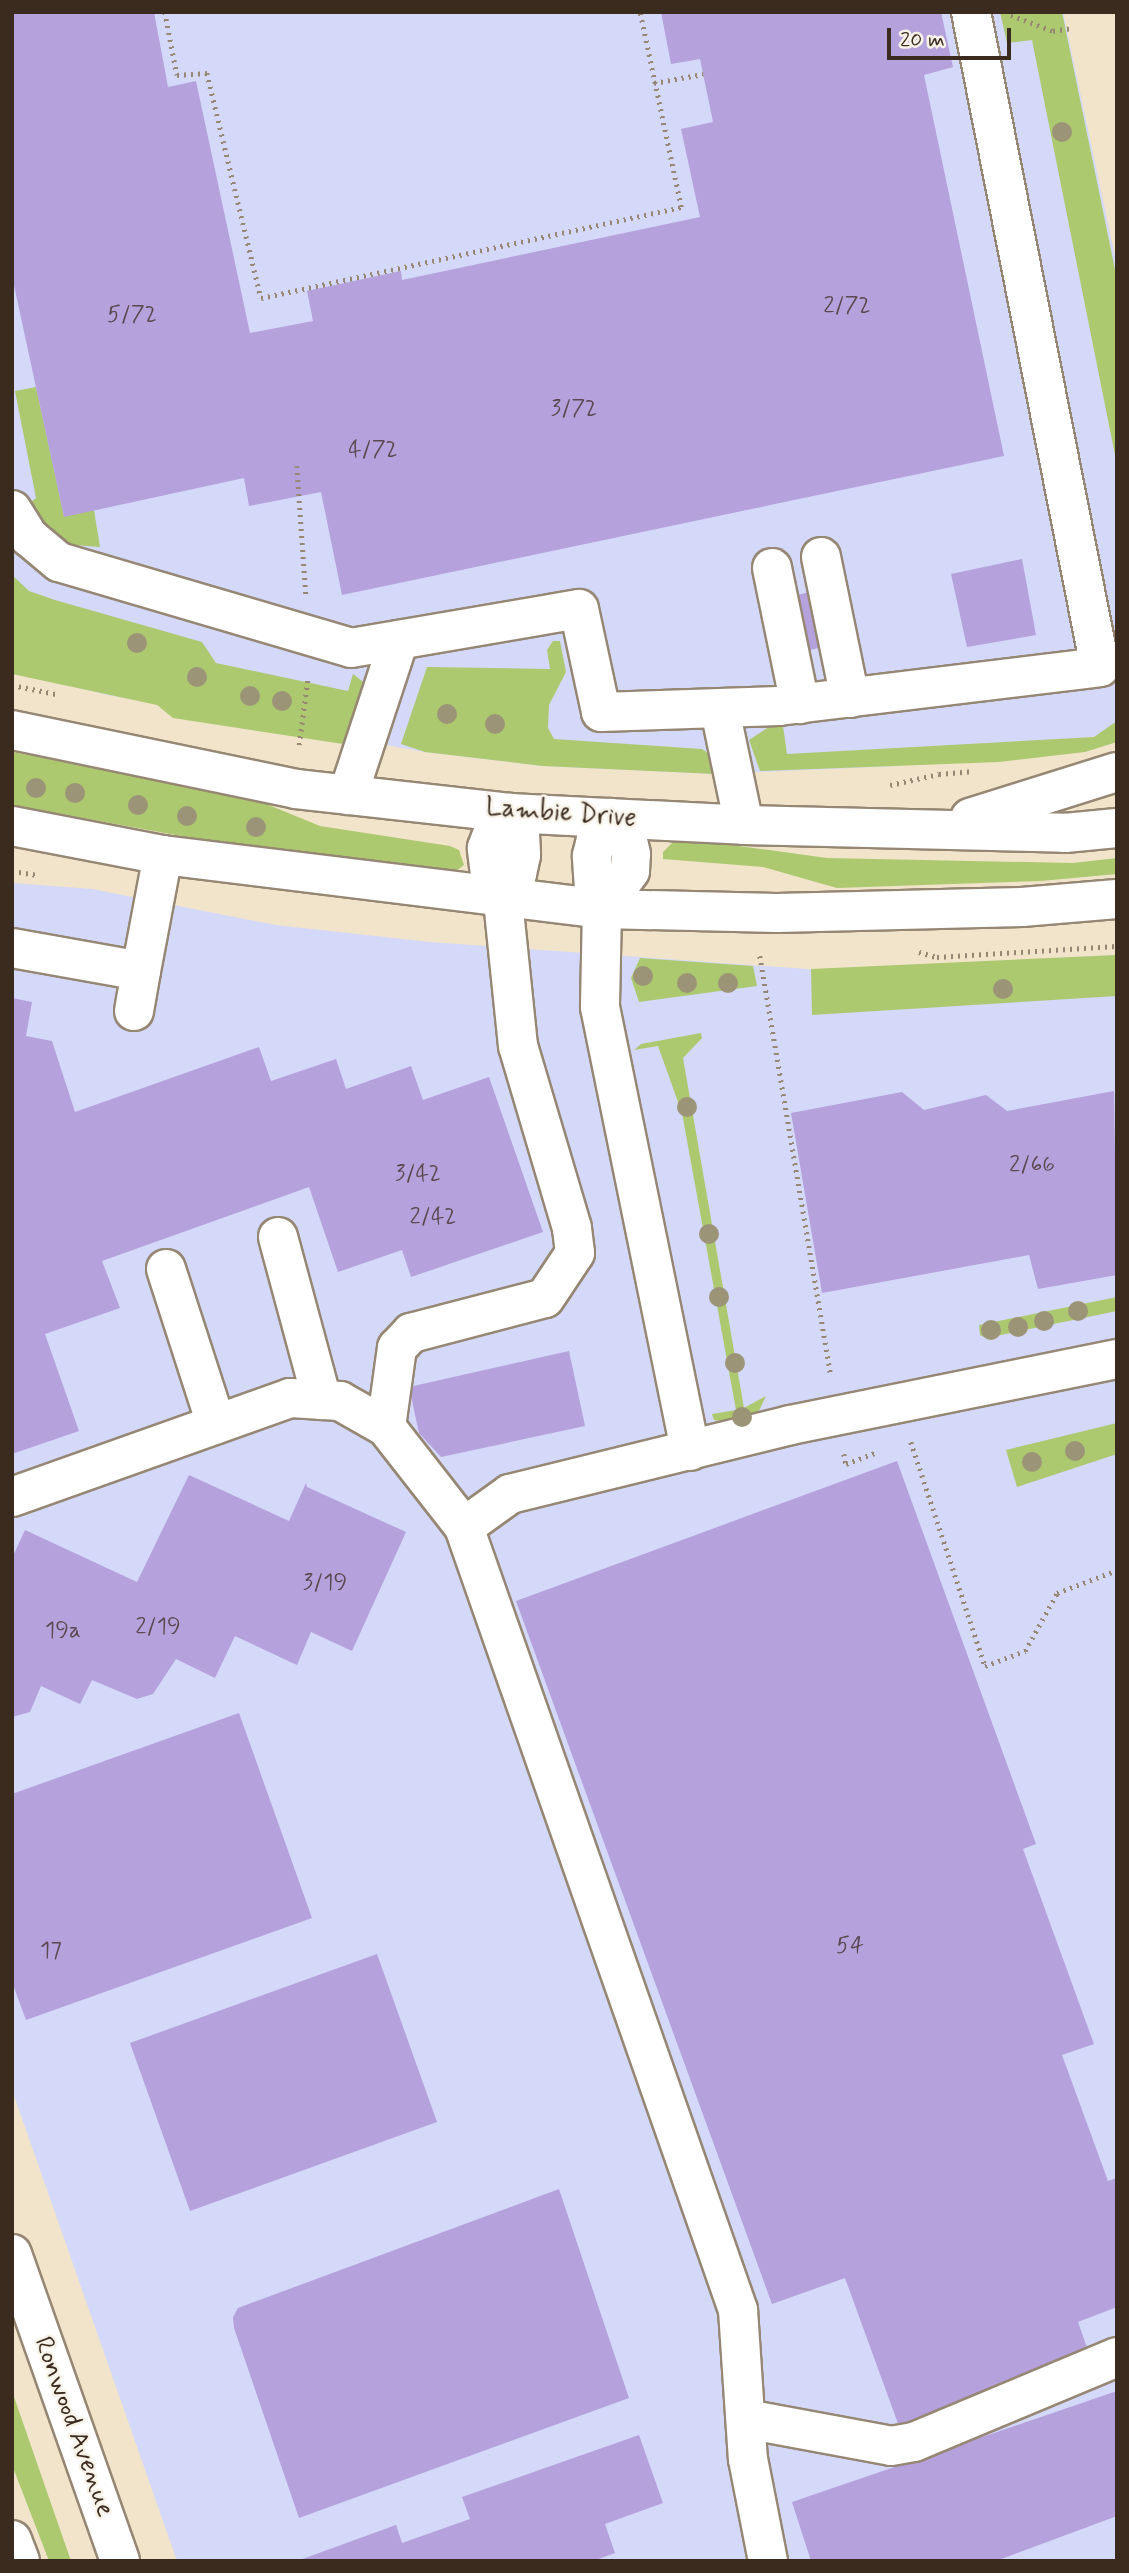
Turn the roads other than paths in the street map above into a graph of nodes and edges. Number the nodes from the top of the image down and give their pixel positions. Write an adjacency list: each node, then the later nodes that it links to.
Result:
1 (971, 12): 6 (main road)
2 (12, 510): 5 (main road)
3 (821, 558): 6 (main road)
4 (772, 568): 7 (main road)
5 (399, 640): 8 (main road); 11 (main road)
6 (850, 698): 7 (main road)
7 (800, 704): 8 (main road)
8 (720, 710): 14 (main road)
9 (12, 730): 11 (main road, Lambie Drive)
10 (1117, 772): 16 (main road)
11 (348, 795): 12 (main road, Lambie Drive)
12 (510, 813): 13 (main road, Lambie Drive); 20 (main road)
13 (610, 818): 14 (main road, Lambie Drive); 21 (main road)
14 (744, 825): 16 (main road, Lambie Drive)
15 (12, 826): 18 (main road)
16 (938, 827): 17 (main road, Lambie Drive)
17 (1117, 828)
18 (163, 855): 20 (main road); 23 (main road)
19 (1117, 899): 21 (main road)
20 (503, 900): 21 (main road); 30 (main road)
21 (602, 909): 31 (main road)
22 (12, 948): 23 (main road)
23 (141, 971): 24 (main road)
24 (134, 1011)
25 (278, 1237): 28 (main road)
26 (166, 1269): 29 (main road)
27 (1117, 1359): 31 (main road)
28 (322, 1400): 29 (main road); 30 (main road)
29 (216, 1424): 32 (main road)
30 (386, 1427): 33 (main road)
31 (690, 1451): 33 (main road)
32 (12, 1497)
33 (464, 1527): 36 (main road)
34 (12, 2254): 39 (main road, Ronwood Avenue)
35 (1117, 2357): 36 (main road)
36 (746, 2419): 40 (main road)
37 (12, 2540): 38 (main road)
38 (20, 2561)
39 (120, 2561)
40 (768, 2561)

